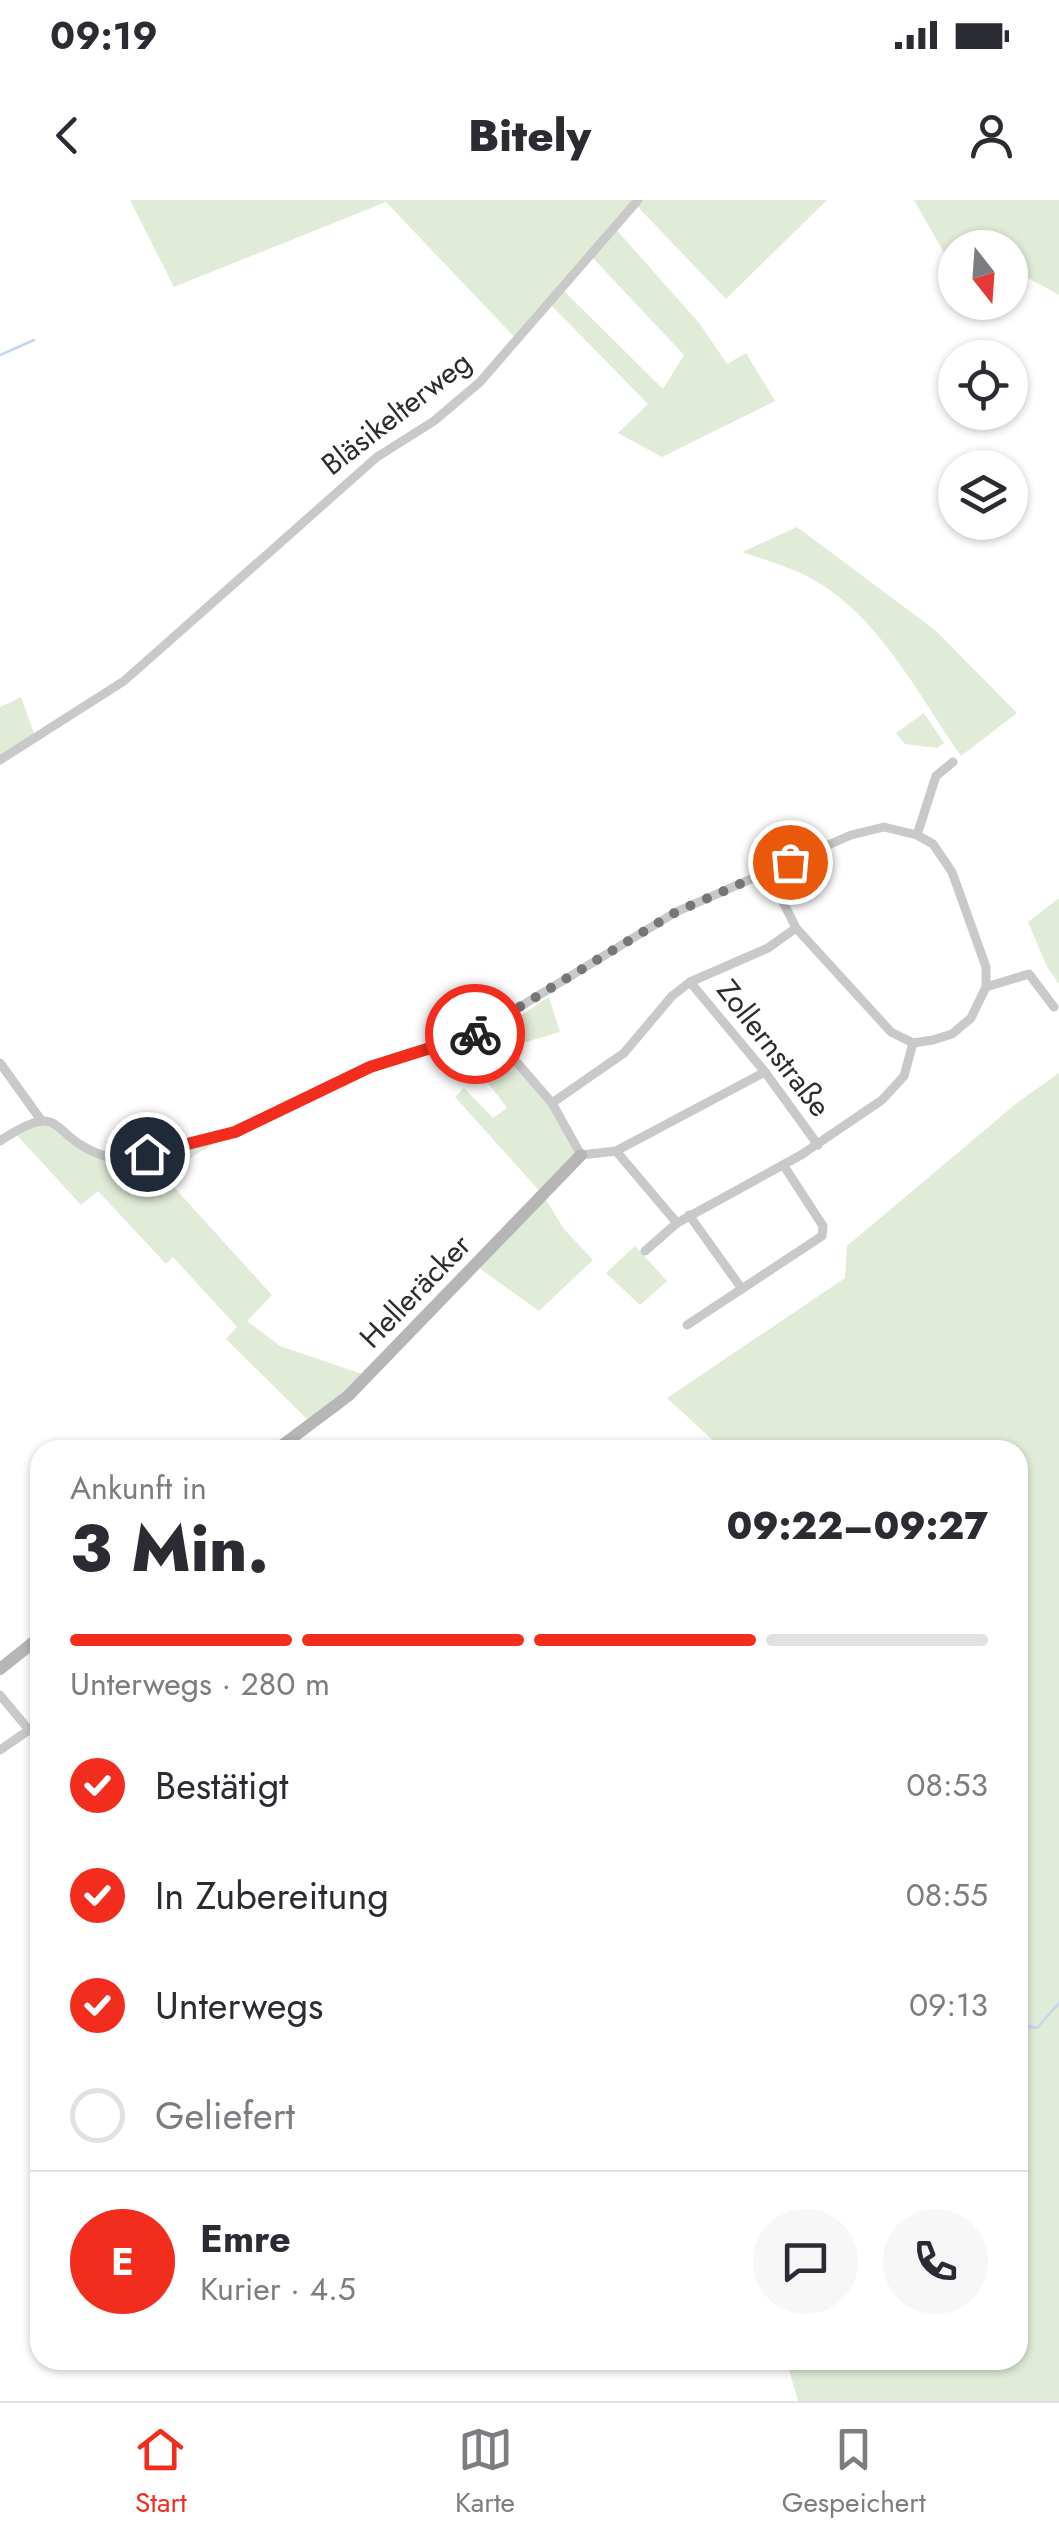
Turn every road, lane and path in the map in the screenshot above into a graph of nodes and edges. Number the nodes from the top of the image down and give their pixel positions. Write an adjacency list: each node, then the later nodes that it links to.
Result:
1 (638, 200): 2 (street, Bläsikelterweg)
2 (0, 760)
3 (953, 762): 4 (street)
4 (917, 834): 5 (street); 8 (street)
5 (768, 872): 6 (street); 10 (street)
6 (796, 928): 7 (street); 11 (street)
7 (690, 982): 13 (street, Zollernstraße); 14 (street)
8 (986, 987): 9 (street); 11 (street)
9 (1054, 1007)
10 (489, 1030): 14 (street); 15 (street)
11 (913, 1043): 17 (street)
12 (0, 1063): 15 (street)
13 (765, 1072): 17 (street, Zollernstraße); 18 (street)
14 (552, 1104): 19 (street)
15 (41, 1120): 16 (street)
16 (0, 1141)
17 (818, 1145): 20 (street)
18 (616, 1151): 19 (street); 22 (street)
19 (580, 1155): 26 (street, Helleräcker)
20 (784, 1166): 21 (street); 24 (street)
21 (689, 1216): 22 (street); 24 (street)
22 (677, 1222): 23 (street)
23 (645, 1251)
24 (742, 1289): 25 (street)
25 (687, 1325)
26 (289, 1440)
27 (30, 1645): 28 (street)
28 (0, 1668)
29 (0, 1695): 30 (street)
30 (0, 1750)

